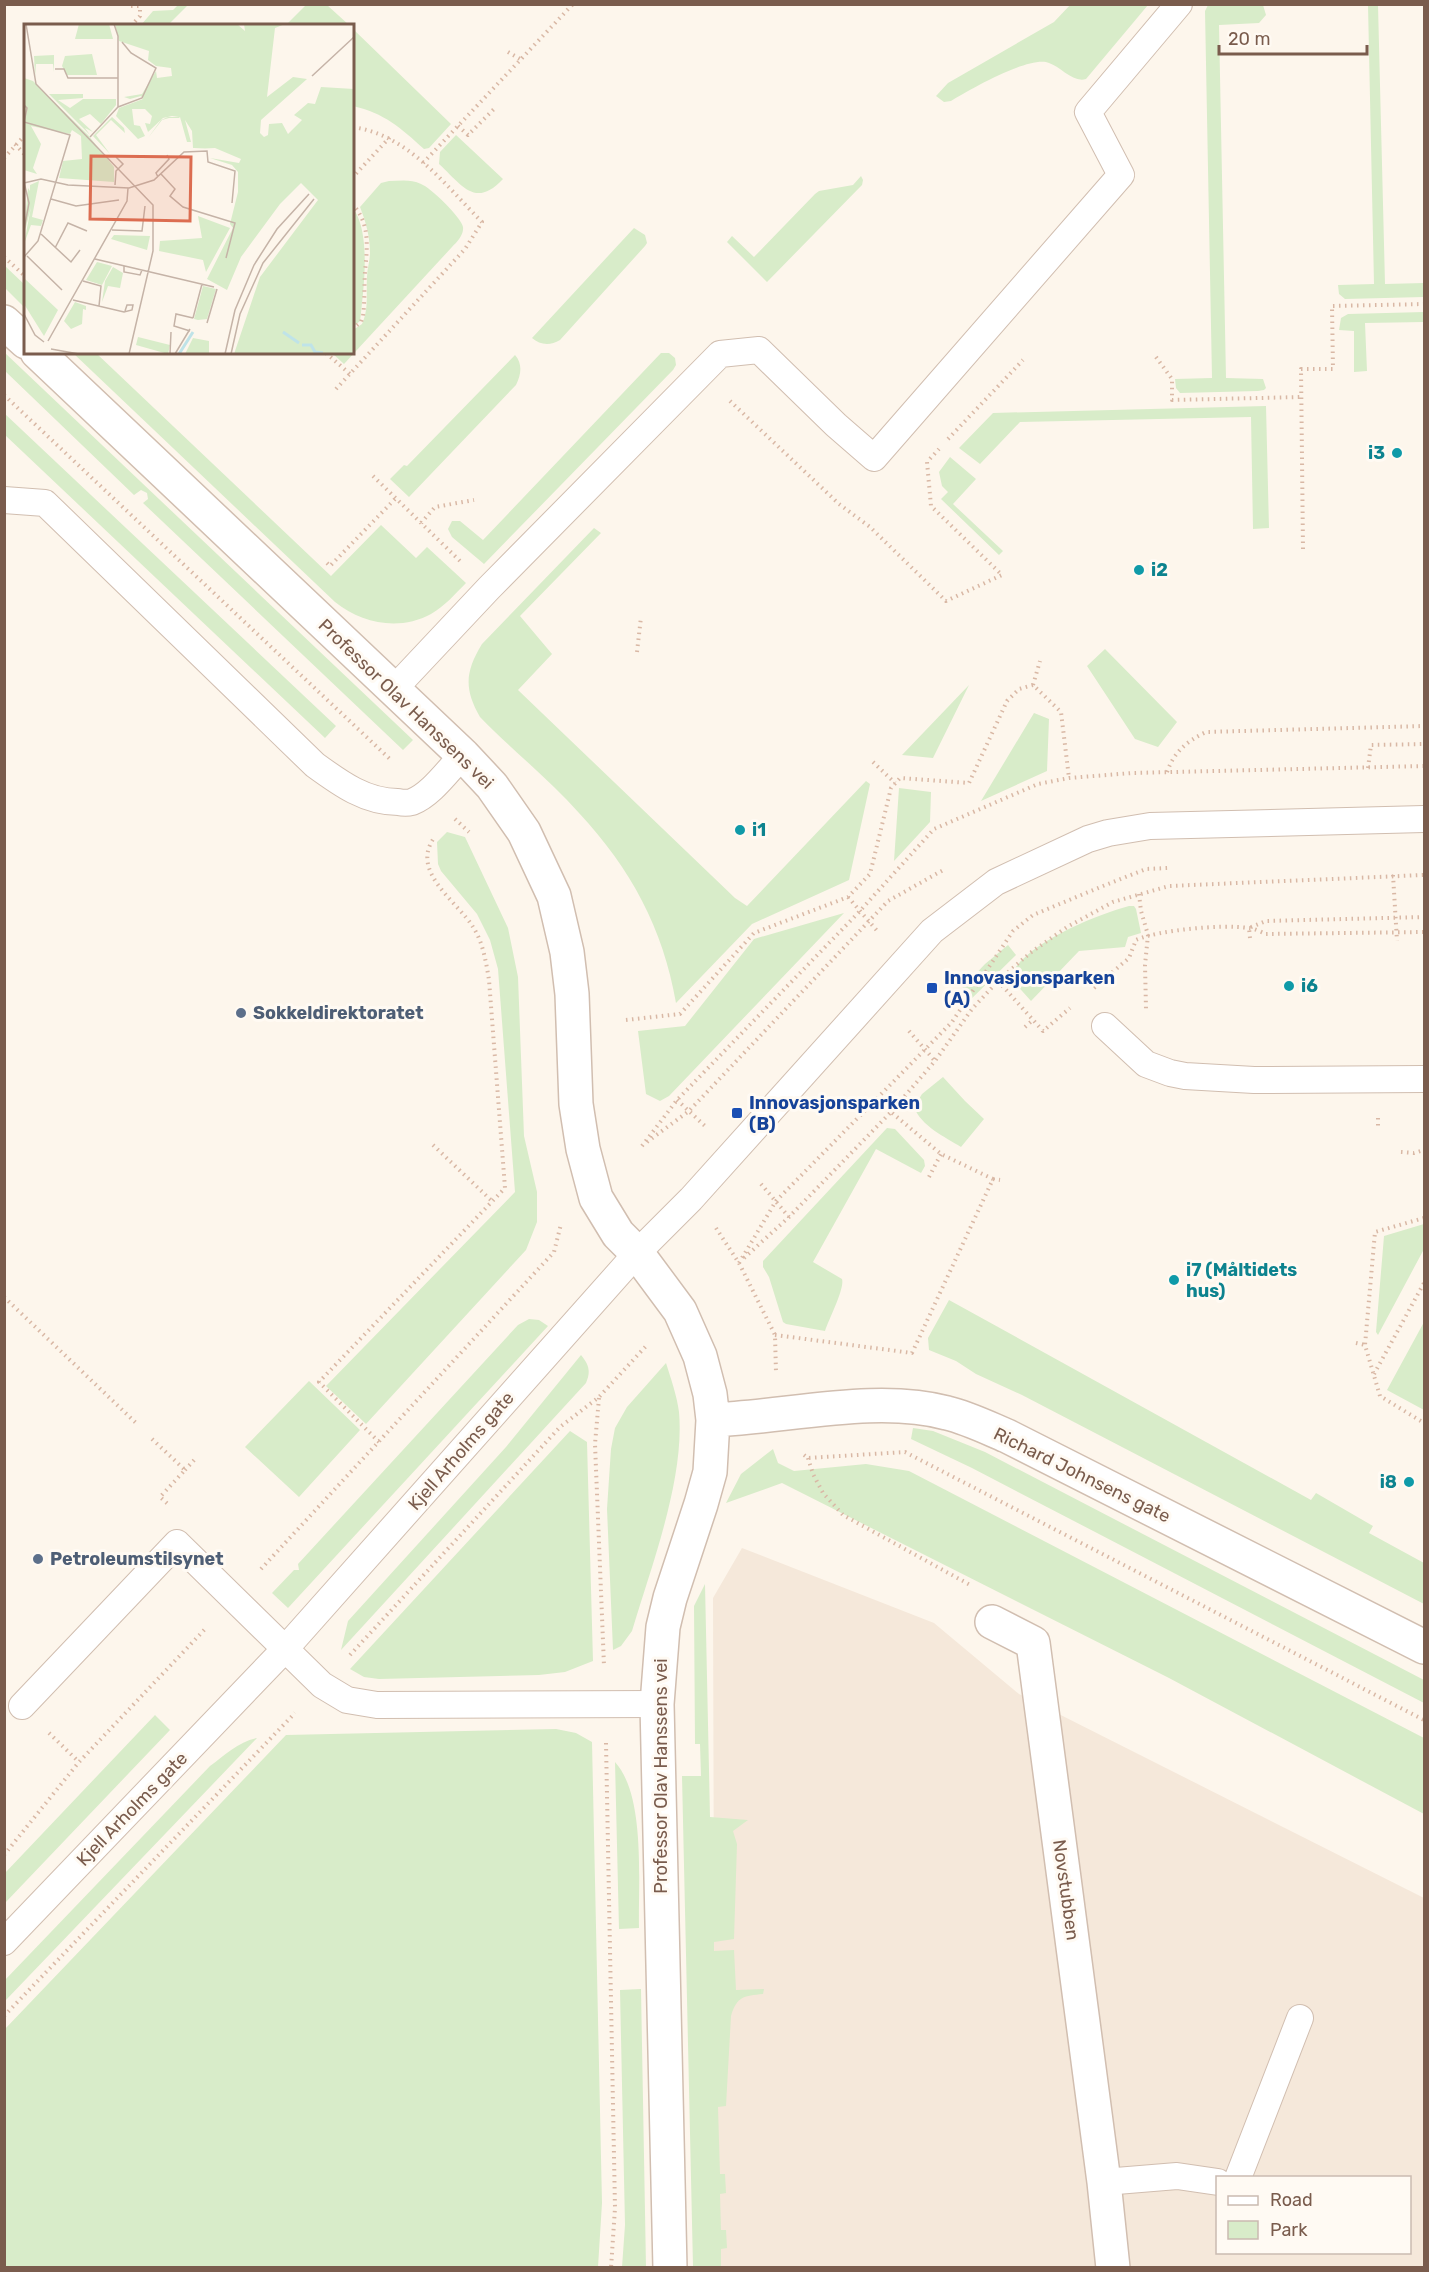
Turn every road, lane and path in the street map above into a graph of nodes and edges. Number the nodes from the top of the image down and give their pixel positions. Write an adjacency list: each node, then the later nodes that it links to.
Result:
1 (573, 4): 7 (path)
2 (1179, 4): 50 (lane)
3 (140, 5): 4 (path); 5 (path)
4 (131, 6)
5 (133, 24)
6 (508, 52): 7 (path)
7 (521, 60): 9 (path)
8 (494, 109): 9 (path)
9 (458, 126): 16 (path)
10 (354, 127): 12 (path)
11 (24, 136): 13 (path)
12 (390, 137): 16 (path); 17 (path)
13 (15, 144): 14 (path); 15 (path)
14 (24, 154)
15 (4, 158)
16 (423, 163): 29 (path)
17 (354, 176)
18 (354, 206): 23 (path)
19 (4, 257): 20 (path)
20 (24, 275)
21 (1425, 304): 32 (path)
22 (4, 322): 24 (street)
23 (354, 327)
24 (24, 340)
25 (39, 354): 50 (street, Professor Olav Hanssens vei)
26 (326, 354): 29 (path)
27 (1156, 357): 32 (path)
28 (1023, 360): 34 (path)
29 (350, 374): 30 (path)
30 (336, 389)
31 (4, 395): 59 (path)
32 (1302, 397): 43 (path)
33 (727, 398): 40 (path)
34 (948, 440)
35 (939, 449): 40 (path)
36 (373, 476): 37 (path)
37 (394, 499): 42 (path); 44 (path)
38 (4, 500): 59 (lane)
39 (474, 500): 42 (path)
40 (937, 511): 41 (path)
41 (933, 516)
42 (421, 524): 45 (path)
43 (1304, 549)
44 (321, 558)
45 (466, 566)
46 (641, 617): 47 (path)
47 (637, 652)
48 (1040, 661): 49 (path)
49 (1033, 685): 57 (path); 58 (path)
50 (394, 689): 53 (street, Professor Olav Hanssens vei)
51 (1425, 726): 56 (path)
52 (1425, 744): 55 (path)
53 (463, 755): 59 (lane); 106 (street, Professor Olav Hanssens vei)
54 (873, 762): 58 (path)
55 (1368, 768)
56 (1167, 772)
57 (1069, 778)
58 (895, 783): 68 (path)
59 (426, 793)
60 (1425, 819): 106 (lane, Kjell Arholms gate)
61 (446, 825): 63 (path)
62 (439, 832): 101 (path)
63 (472, 835)
64 (1146, 869): 86 (path)
65 (1393, 875): 66 (path); 67 (path); 71 (path)
66 (1425, 875)
67 (1139, 894): 73 (path); 77 (path)
68 (848, 897): 74 (path); 81 (path)
69 (1425, 917): 70 (path)
70 (1249, 928): 71 (path); 73 (path); 75 (path)
71 (1396, 932): 72 (path); 76 (path)
72 (1425, 932)
73 (1148, 935): 78 (path); 80 (path)
74 (882, 936)
75 (1250, 938)
76 (1397, 941)
77 (998, 981): 82 (path); 87 (path)
78 (1086, 994)
79 (1077, 1002): 82 (path)
80 (1146, 1016)
81 (626, 1020)
82 (1032, 1020): 84 (path)
83 (1105, 1026): 88 (lane)
84 (1025, 1027)
85 (909, 1031): 86 (path)
86 (925, 1051): 87 (path); 100 (path)
87 (935, 1061): 90 (path)
88 (1425, 1080)
89 (677, 1100): 91 (path)
90 (891, 1112): 95 (path); 102 (path)
91 (705, 1127)
92 (433, 1145): 101 (path)
93 (1425, 1150): 94 (path)
94 (1401, 1152)
95 (941, 1154): 96 (path); 97 (path)
96 (929, 1177)
97 (993, 1179): 98 (path); 110 (path)
98 (1000, 1180)
99 (761, 1184): 100 (path)
100 (776, 1201): 102 (path); 107 (path)
101 (493, 1202): 120 (path)
102 (789, 1216): 107 (path)
103 (1425, 1218): 113 (path)
104 (562, 1219): 120 (path)
105 (711, 1221): 107 (path)
106 (637, 1253): 117 (street, Professor Olav Hanssens vei); 129 (lane, Kjell Arholms gate)
107 (739, 1263): 110 (path)
108 (1425, 1282): 114 (path)
109 (4, 1297): 118 (path)
110 (775, 1335): 115 (path)
111 (649, 1343): 116 (path)
112 (1356, 1343): 113 (path)
113 (1365, 1345): 114 (path)
114 (1374, 1374): 119 (path)
115 (776, 1376)
116 (599, 1397): 130 (path); 131 (path)
117 (713, 1420): 128 (street, Richard Johnsens gate); 132 (street, Professor Olav Hanssens vei)
118 (136, 1423)
119 (1425, 1423)
120 (379, 1442): 126 (path)
121 (801, 1454): 123 (path)
122 (196, 1458): 124 (path)
123 (808, 1458): 125 (path); 134 (path)
124 (185, 1470)
125 (978, 1590)
126 (234, 1599): 129 (lane); 133 (lane); 137 (path)
127 (992, 1622): 142 (street, Novstubben)
128 (1425, 1647)
129 (285, 1649): 132 (lane); 138 (lane, Kjell Arholms gate)
130 (603, 1655)
131 (344, 1662)
132 (657, 1704): 145 (street, Professor Olav Hanssens vei)
133 (22, 1706)
134 (1425, 1720)
135 (272, 1737): 139 (path)
136 (606, 1753): 144 (path)
137 (4, 1855)
138 (4, 1942)
139 (4, 2016)
140 (1300, 2018): 141 (lane)
141 (1239, 2176)
142 (1104, 2182): 143 (lane); 146 (street, Novstubben)
143 (1216, 2182)
144 (611, 2268)
145 (670, 2268)
146 (1113, 2268)

